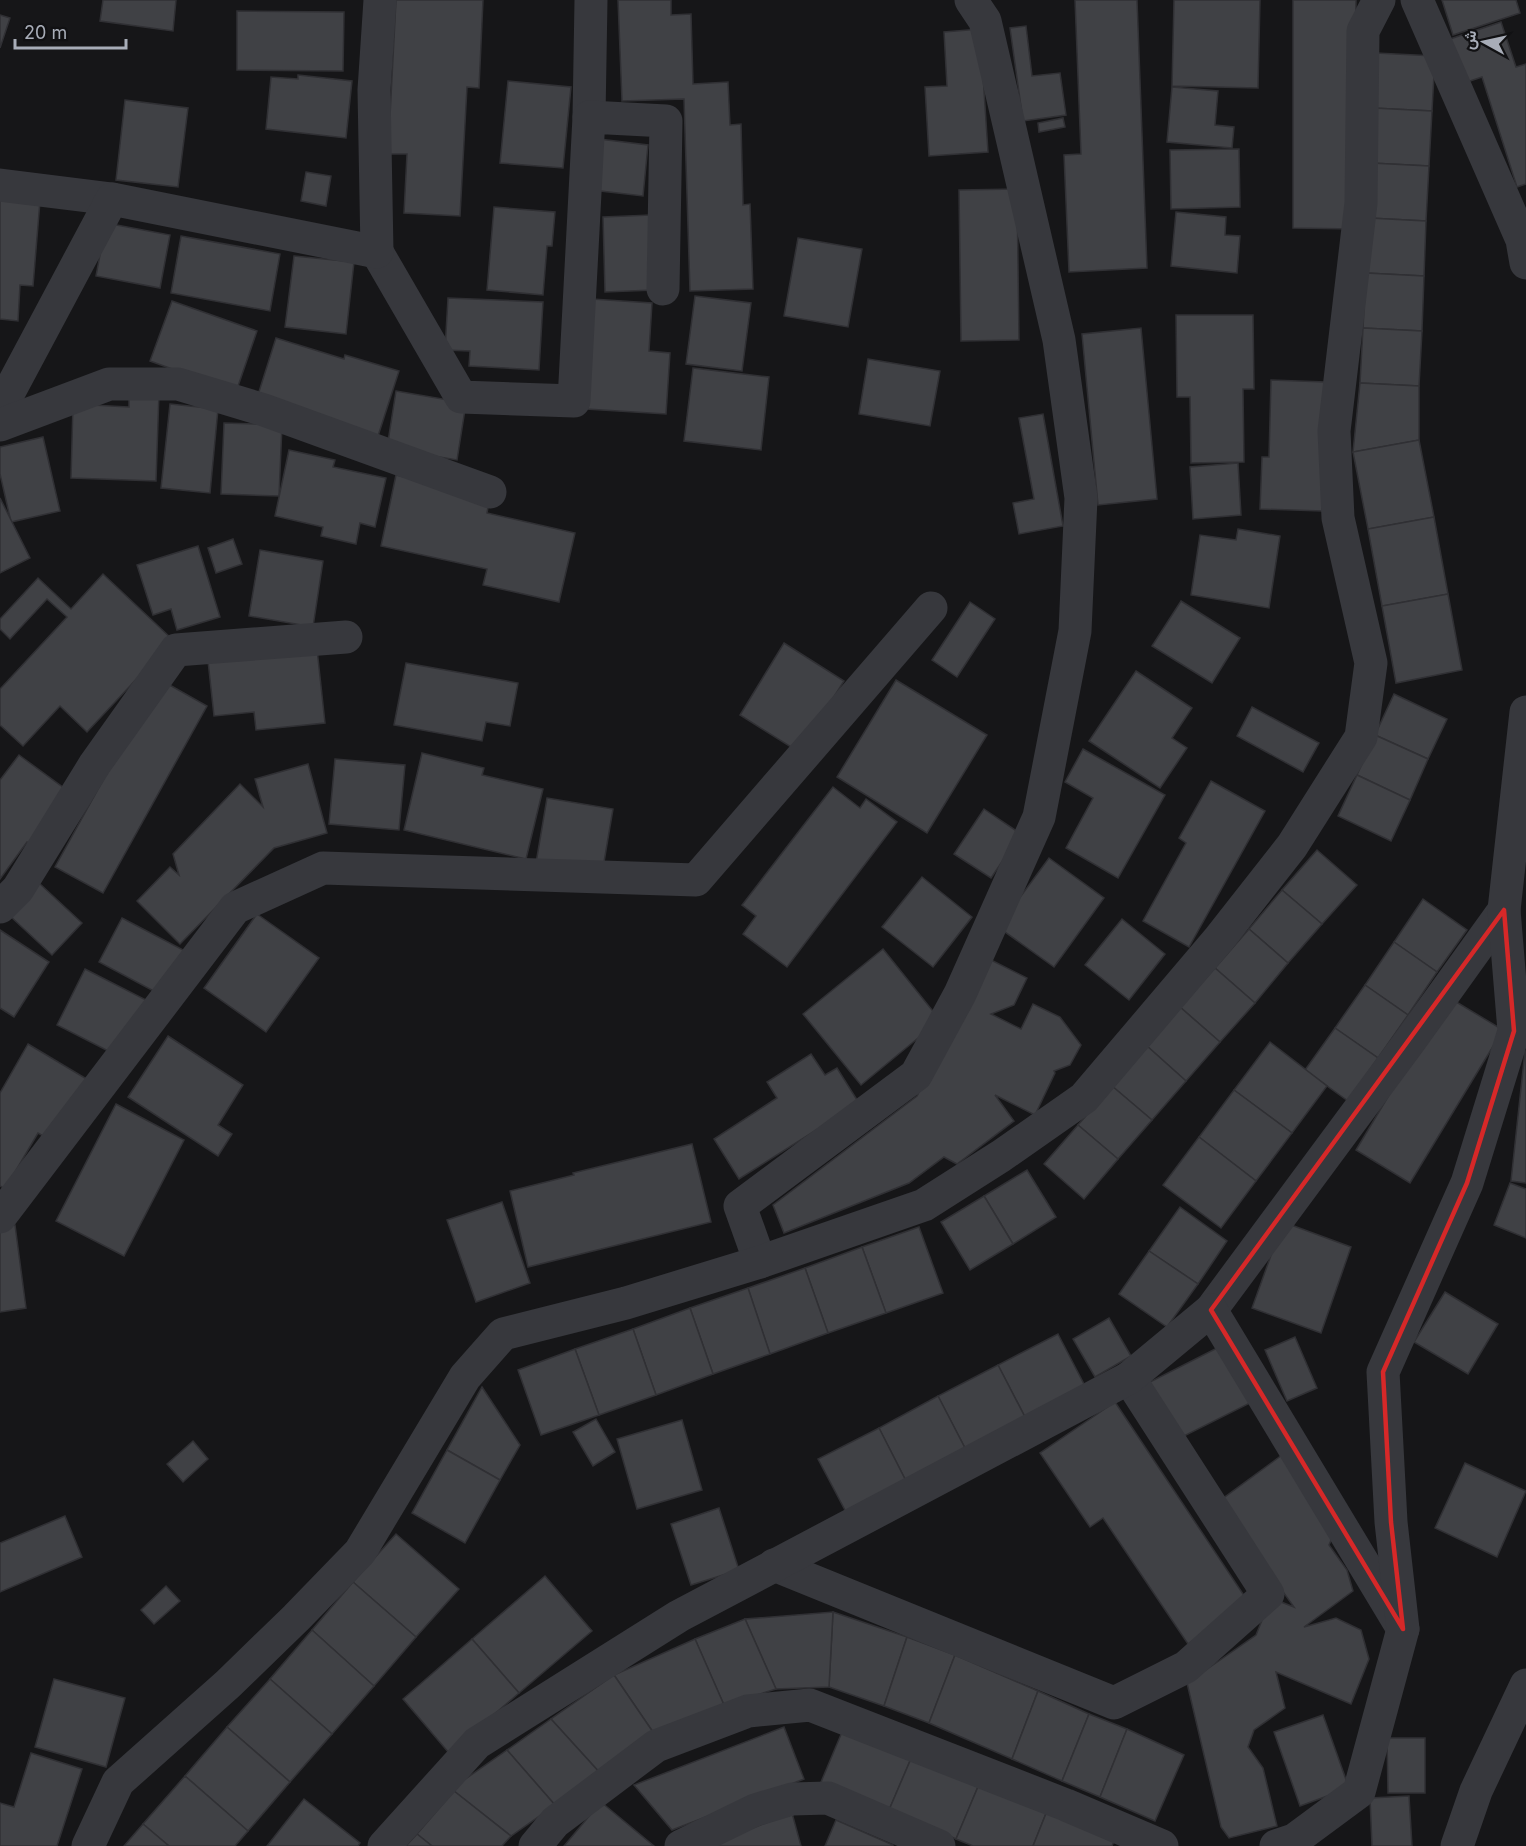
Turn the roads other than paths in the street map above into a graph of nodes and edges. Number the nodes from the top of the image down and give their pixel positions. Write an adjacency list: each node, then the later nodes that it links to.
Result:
1 (380, 0): 9 (street)
2 (591, 0): 6 (street)
3 (971, 0): 21 (street)
4 (1379, 0): 21 (street)
5 (1417, 0): 10 (street)
6 (589, 117): 9 (street); 11 (street)
7 (0, 185): 8 (street)
8 (112, 198): 9 (street); 12 (street)
9 (377, 252)
10 (1526, 263)
11 (663, 289)
12 (0, 409)
13 (0, 425): 14 (street)
14 (490, 492)
15 (931, 608): 20 (street)
16 (346, 637): 18 (street)
17 (1526, 712): 19 (street)
18 (0, 907)
19 (1504, 910): 22 (street); 25 (street)
20 (0, 1217)
21 (760, 1262): 27 (street)
22 (1211, 1310): 23 (street); 25 (street)
23 (1129, 1378): 24 (street); 24 (street)
24 (774, 1565): 28 (street)
25 (1403, 1629): 33 (street)
26 (1526, 1685): 34 (street)
27 (88, 1846)
28 (384, 1846)
29 (535, 1846): 32 (street)
30 (681, 1846): 31 (street)
31 (939, 1846)
32 (1162, 1846)
33 (1276, 1846)
34 (1457, 1846)

